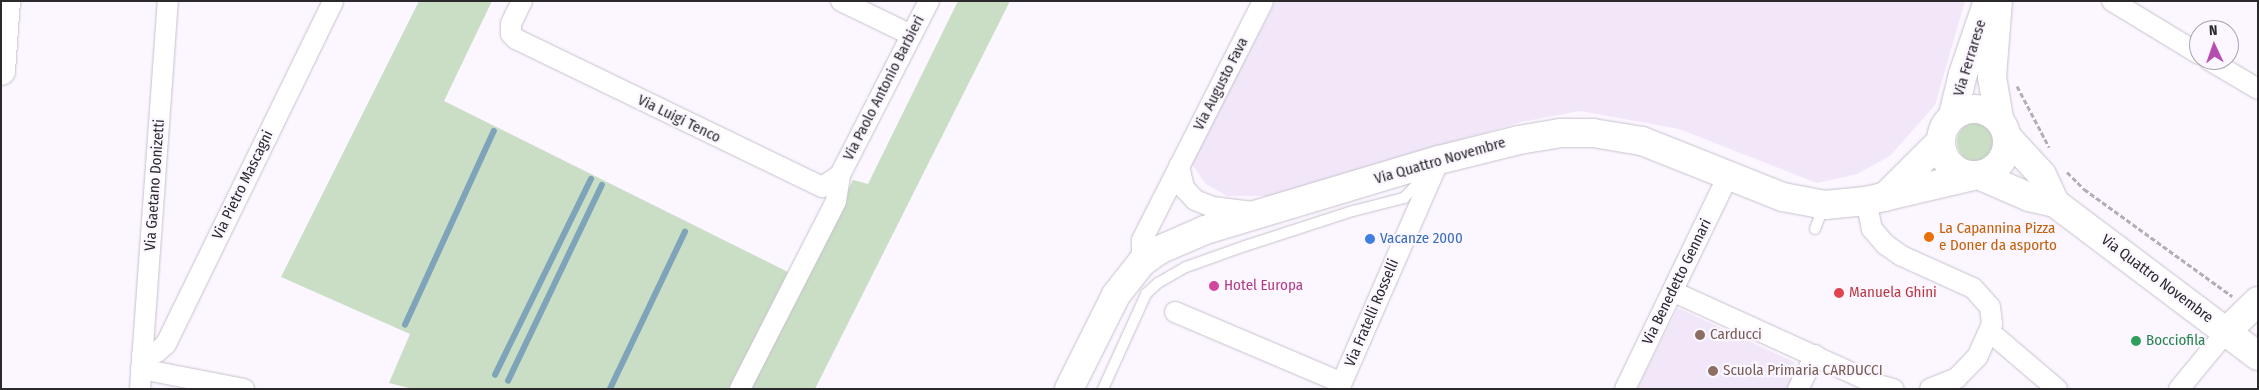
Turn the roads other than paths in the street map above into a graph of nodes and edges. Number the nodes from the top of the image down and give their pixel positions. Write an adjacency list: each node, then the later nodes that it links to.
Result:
1 (6, 1): 14 (main road)
2 (168, 1): 35 (street, Via Gaetano Donizetti)
3 (333, 1): 35 (street, Via Pietro Mascagni)
4 (522, 1): 22 (street, Via Luigi Tenco)
5 (842, 1): 11 (street)
6 (929, 1): 11 (street, Via Paolo Antonio Barbieri)
7 (1263, 1): 20 (street, Via Augusto Fava)
8 (1988, 1): 16 (main road, Via Ferrarese)
9 (1998, 1): 17 (main road, Via Ferrarese)
10 (2112, 1): 12 (street)
11 (911, 36): 22 (street, Via Paolo Antonio Barbieri)
12 (2189, 48)
13 (2226, 70): 15 (street)
14 (1, 71)
15 (2258, 89)
16 (1953, 115): 17 (main road, Via Quattro Novembre); 18 (main road)
17 (2003, 128): 23 (main road, Via Quattro Novembre); 25 (main road, Via Quattro Novembre)
18 (1941, 141): 23 (main road, Via Quattro Novembre); 24 (main road)
19 (1439, 160): 21 (main road, Via Quattro Novembre); 26 (main road, Via Quattro Novembre); 36 (street, Via Fratelli Rosselli); 41 (lane)
20 (1179, 166): 26 (street); 27 (street, Via Augusto Fava)
21 (1728, 174): 24 (main road, Via Quattro Novembre); 28 (street, Via Benedetto Gennari)
22 (840, 175): 39 (street, Via Paolo Antonio Barbieri)
23 (1978, 175): 24 (main road, Via Quattro Novembre); 25 (main road, Via Quattro Novembre)
24 (1876, 199): 32 (street)
25 (2056, 203): 31 (main road, Via Quattro Novembre)
26 (1264, 213): 27 (main road, Via Quattro Novembre)
27 (1142, 262): 40 (main road, Via Quattro Novembre)
28 (1674, 292): 33 (street); 42 (street, Via Benedetto Gennari)
29 (2254, 305): 31 (main road)
30 (1175, 312): 36 (street, Via Fratelli Rosselli)
31 (2227, 331): 34 (main road, Via Quattro Novembre); 47 (street)
32 (1990, 332): 45 (street); 46 (street)
33 (1815, 355): 43 (street); 44 (street)
34 (2258, 356)
35 (142, 362): 37 (street, Via Gaetano Donizetti); 38 (street)
36 (1341, 386)
37 (140, 389)
38 (244, 389)
39 (740, 389)
40 (1070, 389)
41 (1103, 389)
42 (1625, 389)
43 (1798, 389)
44 (1893, 389)
45 (1930, 389)
46 (2056, 389)
47 (2179, 389)

